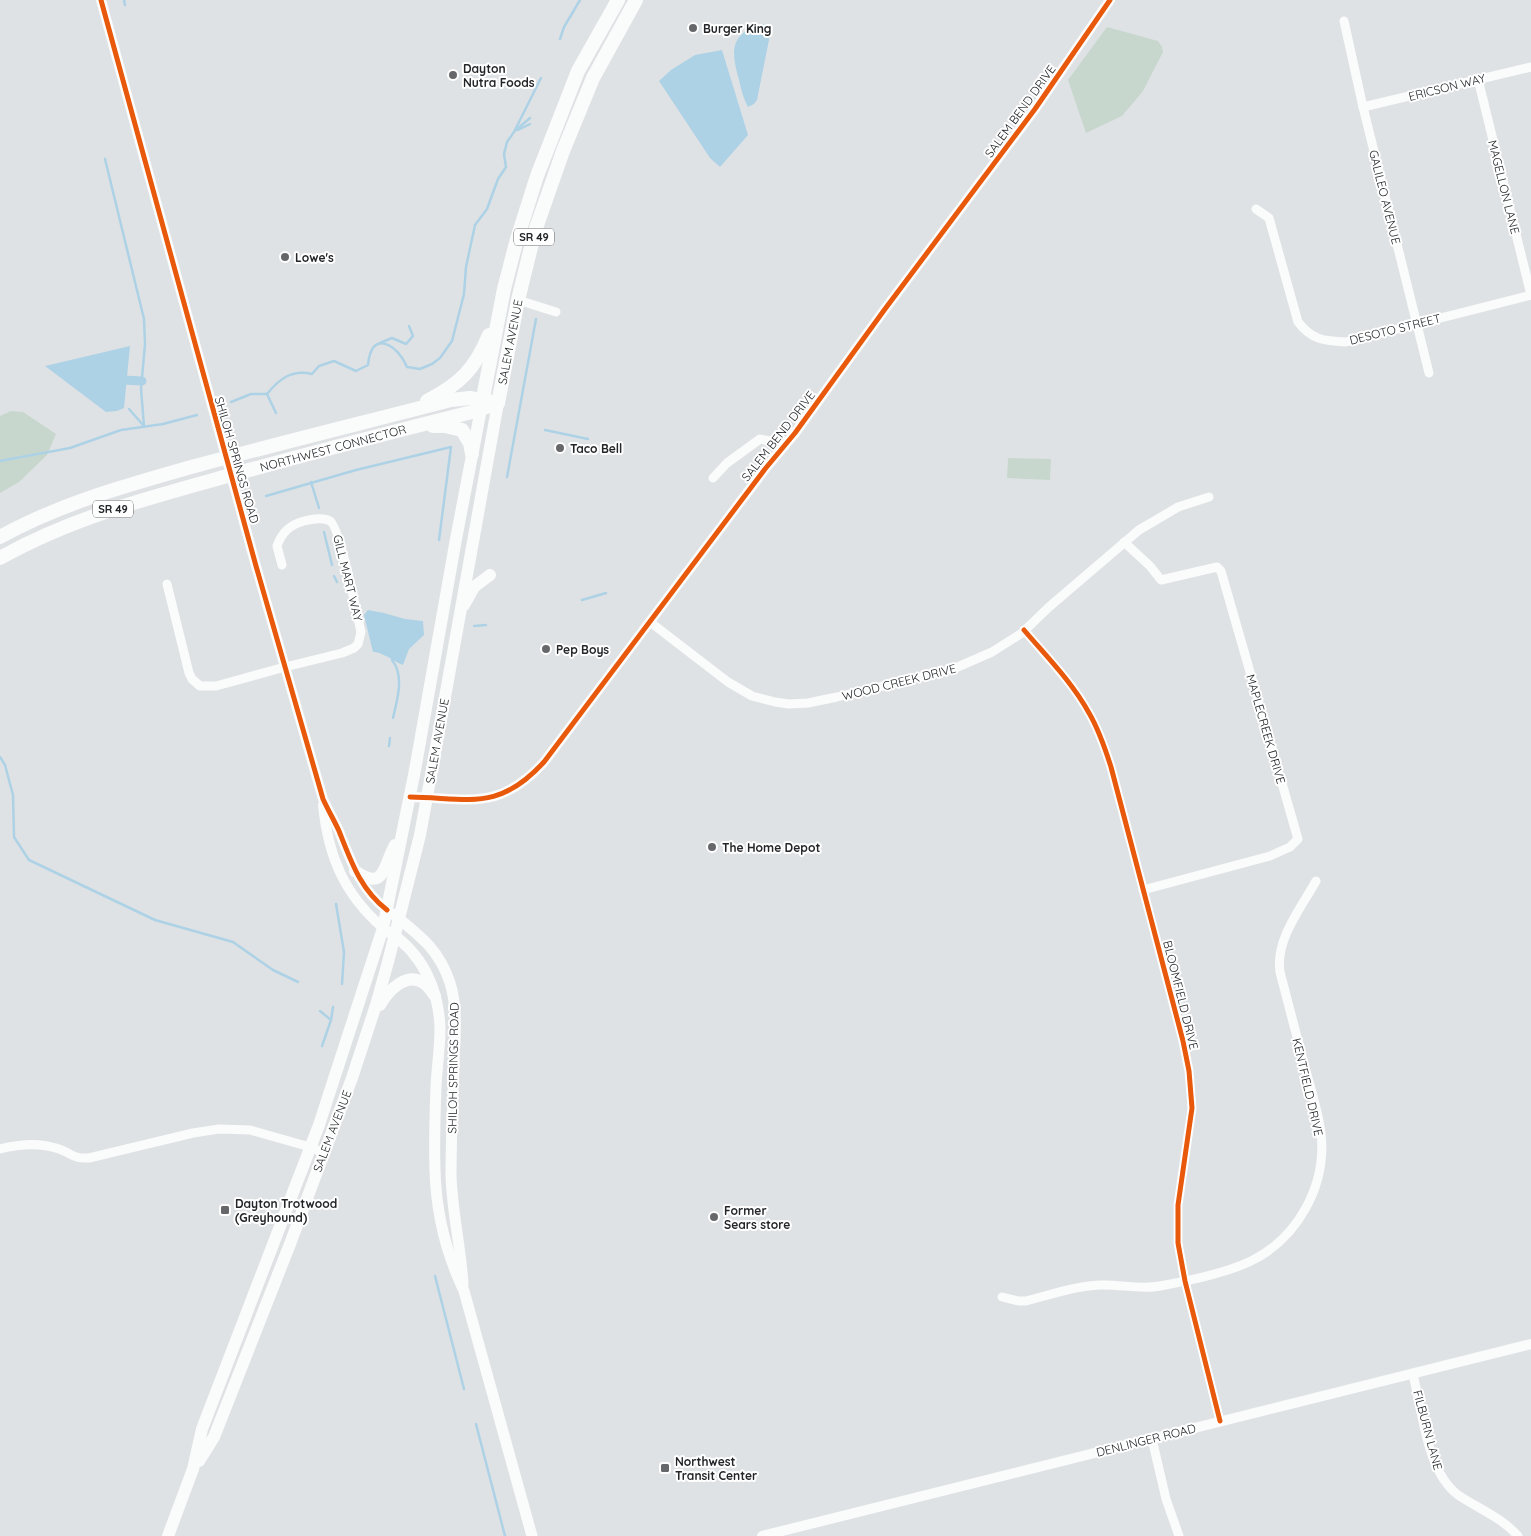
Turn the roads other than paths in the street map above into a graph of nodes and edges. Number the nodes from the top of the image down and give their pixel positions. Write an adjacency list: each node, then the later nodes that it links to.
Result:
1 (101, 0): 26 (street, SHILOH SPRINGS ROAD)
2 (618, 0): 8 (highway, SALEM AVENUE / SR 49)
3 (625, 0): 9 (highway)
4 (636, 0): 9 (highway, SALEM AVENUE / SR 49)
5 (1110, 0): 24 (street, SALEM BEND DRIVE)
6 (1344, 21): 11 (street, GALILEO AVENUE)
7 (1531, 67): 10 (street, ERICSON WAY)
8 (578, 70): 12 (highway); 14 (highway, SALEM AVENUE / SR 49)
9 (593, 78): 12 (highway, SALEM AVENUE / SR 49)
10 (1478, 79): 11 (street, ERICSON WAY); 15 (street, MAGELLON LANE)
11 (1363, 107): 18 (street, GALILEO AVENUE)
12 (552, 184): 16 (highway, SALEM AVENUE / SR 49)
13 (1256, 209): 18 (street, DESOTO STREET)
14 (504, 289): 21 (highway, SALEM AVENUE); 22 (highway, SR 49)
15 (1531, 295): 18 (street, DESOTO STREET)
16 (518, 300): 17 (street); 20 (highway, SALEM AVENUE / SR 49)
17 (556, 312)
18 (1416, 323): 19 (street, GALILEO AVENUE)
19 (1429, 373)
20 (498, 403): 21 (highway); 36 (main road, SALEM AVENUE)
21 (482, 404): 22 (highway); 23 (highway, NORTHWEST CONNECTOR / SR 49); 25 (main road, SALEM AVENUE)
22 (405, 412): 26 (highway, NORTHWEST CONNECTOR / SR 49)
23 (415, 427): 25 (highway); 27 (highway, NORTHWEST CONNECTOR / SR 49)
24 (781, 450): 28 (street); 37 (street, SALEM BEND DRIVE)
25 (472, 454): 40 (main road, SALEM AVENUE)
26 (227, 457): 27 (street, SHILOH SPRINGS ROAD); 30 (highway, NORTHWEST CONNECTOR / SR 49)
27 (232, 475): 32 (highway, NORTHWEST CONNECTOR / SR 49); 39 (street, SHILOH SPRINGS ROAD)
28 (713, 478)
29 (1209, 497): 31 (street, WOOD CREEK DRIVE)
30 (0, 537)
31 (1124, 542): 38 (street, WOOD CREEK DRIVE); 46 (street, MAPLECREEK DRIVE)
32 (0, 558)
33 (282, 565): 39 (street, GILL MART WAY)
34 (490, 575): 36 (main road)
35 (167, 584): 39 (street)
36 (460, 612): 41 (main road, SALEM AVENUE)
37 (650, 622): 38 (street, WOOD CREEK DRIVE); 41 (street, SALEM BEND DRIVE)
38 (1024, 630): 46 (street, BLOOMFIELD DRIVE)
39 (284, 667): 42 (street, SHILOH SPRINGS ROAD)
40 (410, 797): 41 (street, SALEM BEND DRIVE); 43 (main road, SALEM AVENUE)
41 (428, 797): 48 (main road, SALEM AVENUE)
42 (323, 799): 44 (street, SHILOH SPRINGS ROAD); 49 (street, SHILOH SPRINGS ROAD)
43 (404, 830): 44 (main road); 47 (main road, SALEM AVENUE)
44 (355, 871): 47 (street, SHILOH SPRINGS ROAD)
45 (1316, 881): 57 (street, KENTFIELD DRIVE)
46 (1143, 890): 57 (street, BLOOMFIELD DRIVE)
47 (387, 910): 48 (main road, SHILOH SPRINGS ROAD); 49 (main road, SALEM AVENUE)
48 (399, 919): 50 (main road, SALEM AVENUE); 58 (main road, SHILOH SPRINGS ROAD)
49 (383, 928): 50 (main road, SHILOH SPRINGS ROAD); 53 (main road, SALEM AVENUE)
50 (395, 936): 51 (main road, SHILOH SPRINGS ROAD); 52 (main road, SALEM AVENUE)
51 (435, 996): 52 (main road); 58 (main road, SHILOH SPRINGS ROAD)
52 (370, 1023): 56 (main road, SALEM AVENUE)
53 (338, 1072): 54 (main road, SALEM AVENUE); 56 (main road)
54 (310, 1147): 55 (street); 56 (street); 60 (main road, SALEM AVENUE)
55 (0, 1149)
56 (324, 1153): 64 (main road, SALEM AVENUE)
57 (1185, 1281): 59 (street, KENTFIELD DRIVE); 63 (street, BLOOMFIELD DRIVE)
58 (464, 1291): 68 (main road, SHILOH SPRINGS ROAD)
59 (1002, 1297)
60 (238, 1336): 64 (main road); 66 (main road, SALEM AVENUE)
61 (1531, 1344): 62 (street, DENLINGER ROAD)
62 (1413, 1375): 63 (street, DENLINGER ROAD); 71 (street, FILBURN LANE)
63 (1220, 1422): 65 (street, DENLINGER ROAD)
64 (217, 1430): 66 (main road, SALEM AVENUE)
65 (1152, 1439): 69 (street, DENLINGER ROAD); 70 (street)
66 (193, 1469): 67 (main road, SALEM AVENUE)
67 (168, 1536)
68 (532, 1536)
69 (762, 1536)
70 (1179, 1536)
71 (1518, 1536)

